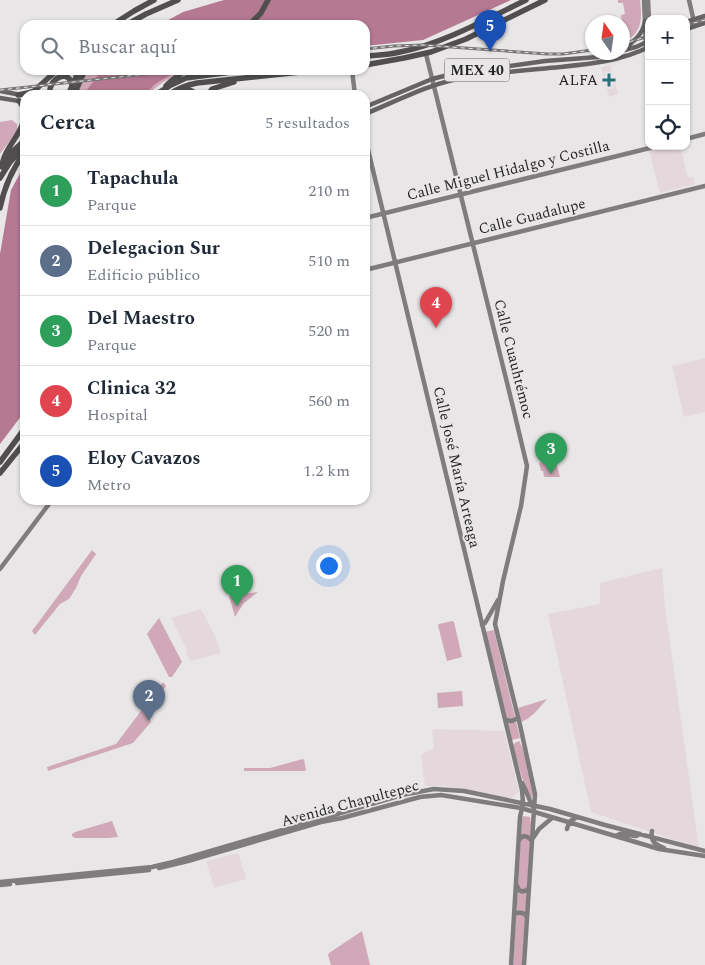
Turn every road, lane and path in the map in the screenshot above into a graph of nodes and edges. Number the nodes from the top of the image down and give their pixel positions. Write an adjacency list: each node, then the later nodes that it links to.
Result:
1 (154, 0): 10 (highway)
2 (167, 0): 11 (highway)
3 (178, 0): 11 (highway)
4 (268, 0): 19 (highway)
5 (526, 0): 29 (highway, MEX 40)
6 (545, 0): 30 (highway, MEX 40)
7 (644, 0): 12 (street)
8 (648, 0): 13 (street)
9 (689, 0): 15 (street)
10 (134, 11): 16 (highway); 17 (highway)
11 (146, 14): 18 (highway)
12 (646, 15)
13 (647, 15)
14 (705, 16): 15 (main road)
15 (694, 19): 20 (main road); 23 (street)
16 (114, 20)
17 (120, 20)
18 (135, 20)
19 (254, 20)
20 (690, 20)
21 (705, 23): 23 (main road)
22 (645, 25): 26 (main road)
23 (695, 26): 24 (main road)
24 (690, 28)
25 (645, 41): 27 (main road)
26 (630, 44)
27 (630, 47)
28 (645, 49): 44 (main road, MEX 40)
29 (400, 53): 31 (highway, MEX 40); 33 (highway)
30 (426, 54): 34 (highway, MEX 40); 43 (street, Calle Cuauhtémoc)
31 (370, 56)
32 (585, 58): 43 (main road, MEX 40)
33 (370, 62)
34 (370, 63)
35 (52, 75): 47 (highway)
36 (78, 75): 45 (highway)
37 (83, 75): 50 (highway)
38 (178, 75): 46 (highway)
39 (209, 75): 46 (highway)
40 (272, 75): 42 (highway)
41 (353, 75): 54 (street)
42 (244, 78): 51 (highway); 53 (highway)
43 (432, 79): 44 (street, Calle Cuauhtémoc); 59 (main road, MEX 40)
44 (433, 85): 60 (main road, MEX 40); 72 (street, Calle Cuauhtémoc)
45 (72, 87): 48 (highway); 49 (highway)
46 (163, 89)
47 (35, 90)
48 (49, 90)
49 (70, 90)
50 (76, 90)
51 (176, 90): 52 (highway)
52 (191, 90)
53 (211, 90)
54 (354, 90)
55 (0, 91): 57 (main road)
56 (0, 98): 58 (main road)
57 (20, 99)
58 (20, 99)
59 (370, 105)
60 (370, 112)
61 (20, 129): 69 (highway)
62 (705, 134): 63 (street)
63 (690, 138)
64 (20, 145): 69 (highway)
65 (645, 149): 72 (street, Calle Miguel Hidalgo y Costilla)
66 (20, 151): 70 (highway)
67 (370, 158): 74 (street, Calle José María Arteaga)
68 (20, 160): 73 (highway)
69 (1, 169)
70 (0, 178)
71 (705, 186): 76 (street, Calle Guadalupe)
72 (460, 194): 74 (street, Calle Miguel Hidalgo y Costilla); 76 (street, Calle Cuauhtémoc)
73 (0, 208)
74 (384, 213): 75 (street, Calle Miguel Hidalgo y Costilla); 77 (street, Calle José María Arteaga)
75 (370, 217)
76 (472, 244): 77 (street, Calle Guadalupe); 87 (street, Calle Cuauhtémoc)
77 (395, 263): 78 (street, Calle Guadalupe); 88 (street, Calle José María Arteaga)
78 (370, 269)
79 (20, 435): 82 (highway)
80 (20, 443): 82 (highway)
81 (20, 447): 84 (highway)
82 (10, 449): 83 (highway)
83 (0, 463)
84 (0, 473)
85 (48, 505): 86 (street)
86 (0, 569)
87 (500, 596): 88 (street); 89 (street, Calle Cuauhtémoc)
88 (484, 624): 89 (street); 91 (street, Calle José María Arteaga)
89 (496, 628): 90 (street, Calle Cuauhtémoc)
90 (518, 718): 91 (street); 92 (street)
91 (506, 720): 93 (street, Calle José María Arteaga)
92 (524, 743): 93 (street); 102 (street)
93 (512, 746): 94 (street, Calle José María Arteaga)
94 (521, 782): 96 (street, Calle José María Arteaga); 102 (street)
95 (464, 792): 97 (street, Avenida Chapultepec); 98 (street); 100 (street, Avenida Chapultepec)
96 (522, 792): 100 (street); 103 (street, Calle José María Arteaga)
97 (408, 793): 99 (street); 101 (street); 118 (street, Avenida Chapultepec)
98 (451, 796): 99 (street, Avenida Chapultepec); 103 (street, Avenida Chapultepec)
99 (413, 798): 101 (street, Avenida Chapultepec)
100 (512, 801): 103 (street, Avenida Chapultepec)
101 (395, 803): 118 (street, Avenida Chapultepec)
102 (533, 805): 103 (street, Avenida Chapultepec); 104 (street); 105 (street, Avenida Chapultepec)
103 (522, 806): 104 (street, Avenida Chapultepec); 113 (street, Calle José María Arteaga)
104 (534, 812): 106 (street, Avenida Chapultepec); 114 (street)
105 (576, 817): 107 (street); 110 (street, Avenida Chapultepec)
106 (552, 818): 107 (street, Avenida Chapultepec); 114 (street)
107 (568, 823): 108 (street); 111 (street, Avenida Chapultepec)
108 (567, 829)
109 (652, 831): 112 (street)
110 (640, 834): 111 (street); 112 (street, Avenida Chapultepec)
111 (615, 836): 115 (street, Avenida Chapultepec)
112 (651, 837): 115 (street); 116 (street, Avenida Chapultepec)
113 (519, 841): 114 (street); 119 (street, Calle José María Arteaga)
114 (532, 841): 120 (street)
115 (670, 851): 117 (street, Avenida Chapultepec)
116 (705, 851)
117 (705, 856)
118 (0, 883)
119 (516, 885): 120 (street); 121 (street, Calle José María Arteaga)
120 (529, 888): 122 (street)
121 (514, 914): 122 (street); 123 (street, Calle José María Arteaga)
122 (527, 917): 124 (street)
123 (511, 965)
124 (524, 965)

